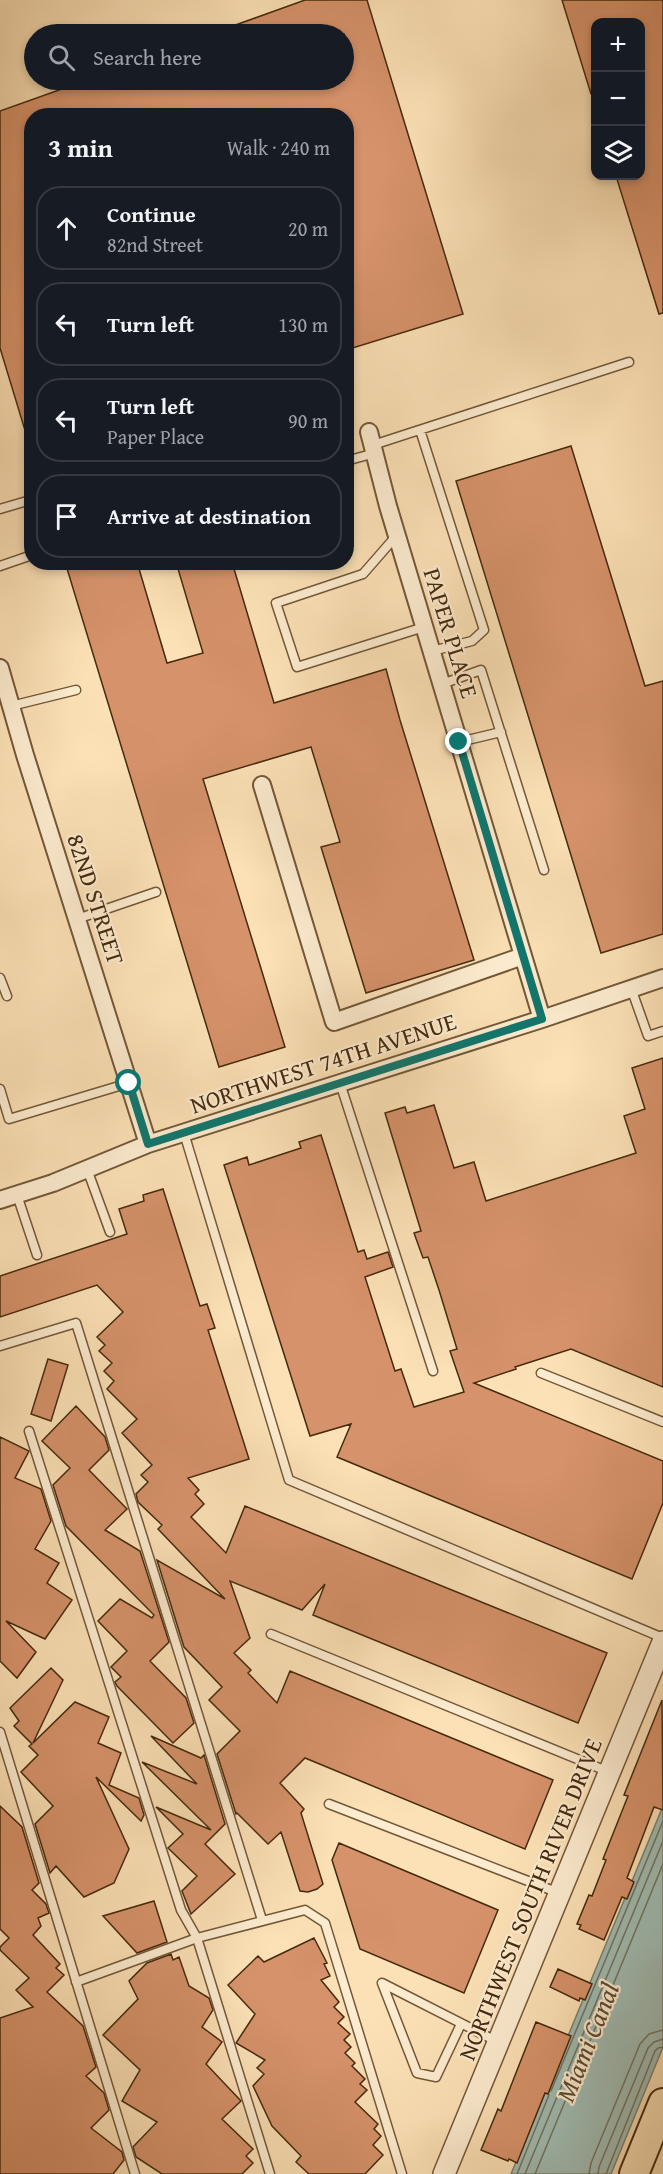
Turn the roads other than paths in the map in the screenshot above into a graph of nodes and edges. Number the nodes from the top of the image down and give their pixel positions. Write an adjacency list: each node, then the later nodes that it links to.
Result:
1 (629, 362): 2 (lane)
2 (420, 430): 3 (lane); 11 (lane)
3 (372, 444): 4 (lane); 7 (street, PAPER PLACE)
4 (354, 456)
5 (24, 502): 6 (lane)
6 (0, 509)
7 (397, 535): 10 (street, PAPER PLACE); 10 (lane)
8 (24, 558): 9 (lane)
9 (0, 566)
10 (424, 627): 11 (street, PAPER PLACE)
11 (432, 651): 13 (street, PAPER PLACE)
12 (0, 668): 14 (street, 82ND STREET)
13 (442, 684): 17 (lane); 18 (street, PAPER PLACE)
14 (3, 688): 16 (street, 82ND STREET)
15 (76, 690): 16 (lane)
16 (11, 706): 22 (street, 82ND STREET)
17 (501, 732): 18 (lane); 20 (lane)
18 (459, 742): 23 (street, PAPER PLACE)
19 (262, 785): 23 (street)
20 (544, 870)
21 (156, 892): 22 (lane)
22 (77, 919): 30 (street, 82ND STREET)
23 (523, 956): 28 (street, PAPER PLACE)
24 (0, 978): 27 (lane)
25 (663, 978): 26 (street, NORTHWEST 74TH AVENUE)
26 (631, 988): 28 (street, NORTHWEST 74TH AVENUE); 29 (lane)
27 (7, 996)
28 (542, 1019): 31 (street, NORTHWEST 74TH AVENUE)
29 (663, 1031)
30 (129, 1083): 32 (lane); 34 (street, 82ND STREET)
31 (340, 1083): 33 (street, NORTHWEST 74TH AVENUE); 41 (lane)
32 (0, 1089)
33 (184, 1133): 34 (street, NORTHWEST 74TH AVENUE); 46 (lane)
34 (148, 1144): 35 (street, NORTHWEST 74TH AVENUE)
35 (87, 1169): 36 (street, NORTHWEST 74TH AVENUE); 38 (lane)
36 (17, 1194): 37 (street, NORTHWEST 74TH AVENUE); 39 (lane)
37 (0, 1200)
38 (110, 1232)
39 (37, 1255)
40 (0, 1346): 52 (lane)
41 (433, 1371)
42 (542, 1373): 43 (lane)
43 (663, 1422)
44 (29, 1431): 53 (lane)
45 (271, 1634): 49 (lane)
46 (663, 1640): 49 (street, NORTHWEST SOUTH RIVER DRIVE)
47 (0, 1732): 48 (lane)
48 (4, 1761): 54 (lane)
49 (609, 1773): 51 (street, NORTHWEST SOUTH RIVER DRIVE)
50 (329, 1804): 51 (lane)
51 (560, 1893): 56 (street, NORTHWEST SOUTH RIVER DRIVE)
52 (262, 1920): 53 (lane); 60 (lane)
53 (197, 1938): 54 (lane); 59 (lane)
54 (76, 1982): 58 (lane)
55 (461, 2024): 55 (lane); 56 (lane)
56 (498, 2043): 61 (street, NORTHWEST SOUTH RIVER DRIVE)
57 (663, 2103): 62 (highway)
58 (135, 2174)
59 (270, 2174)
60 (402, 2174)
61 (444, 2174)
62 (634, 2174)

